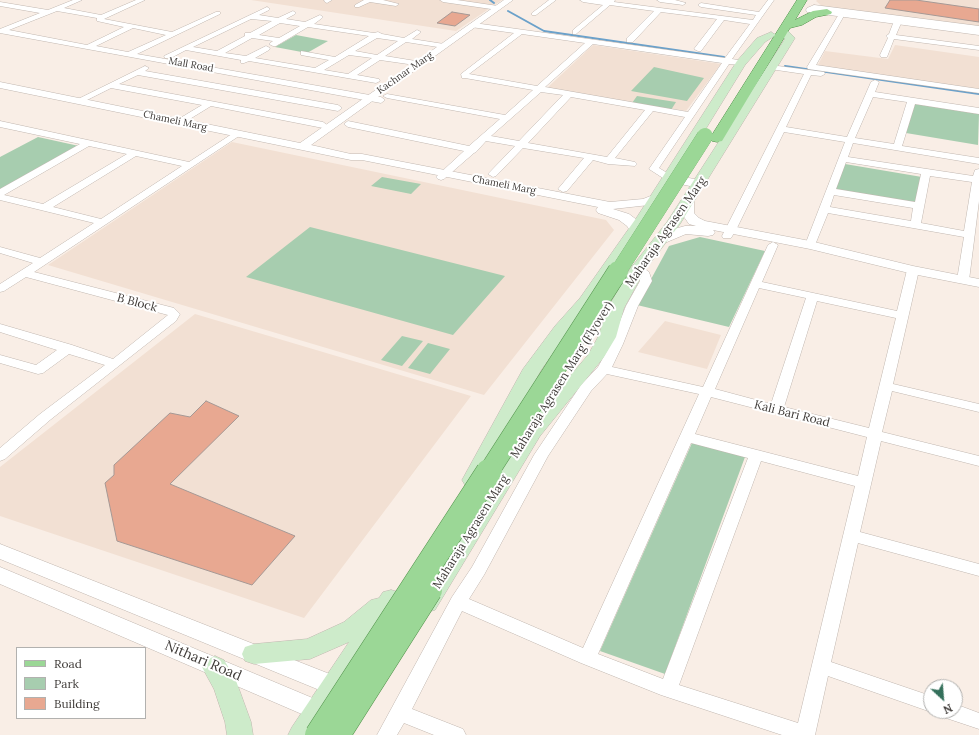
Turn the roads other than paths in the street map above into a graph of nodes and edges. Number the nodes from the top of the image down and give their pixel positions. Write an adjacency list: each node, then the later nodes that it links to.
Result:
1 (79, 0): 22 (street)
2 (125, 0): 14 (street)
3 (373, 0): 18 (street); 19 (street)
4 (404, 0): 18 (street)
5 (444, 0): 21 (street)
6 (509, 0): 21 (street, Kachnar Marg)
7 (518, 0): 43 (street, Kachnar Marg)
8 (553, 0): 31 (street)
9 (583, 0): 15 (street)
10 (660, 0): 16 (street)
11 (770, 0): 32 (street)
12 (802, 0): 59 (main road, Maharaja Agrasen Marg)
13 (807, 0): 26 (main road)
14 (140, 1): 34 (street)
15 (610, 2): 24 (street); 50 (street)
16 (683, 3)
17 (0, 4): 27 (street)
18 (396, 4): 25 (street)
19 (357, 6)
20 (701, 6): 32 (street)
21 (498, 8): 43 (street, Kachnar Marg)
22 (56, 9): 27 (street); 34 (street)
23 (267, 9): 35 (street)
24 (659, 10): 37 (street); 56 (street)
25 (384, 11)
26 (829, 11): 33 (street); 45 (street); 59 (main road)
27 (47, 12): 46 (street)
28 (218, 12): 51 (street)
29 (293, 13): 38 (street)
30 (782, 13): 59 (main road, Maharaja Agrasen Marg)
31 (534, 14)
32 (761, 14): 40 (street)
33 (842, 14): 39 (street); 88 (street)
34 (102, 17): 42 (street)
35 (250, 17): 38 (street); 47 (street)
36 (320, 17): 41 (street)
37 (722, 18): 40 (street); 64 (street)
38 (279, 21): 41 (street); 52 (street)
39 (898, 21): 45 (street); 54 (street)
40 (754, 22): 74 (street)
41 (306, 25): 53 (street); 55 (street)
42 (132, 26): 51 (street); 61 (street)
43 (478, 26): 48 (street); 60 (street, Kachnar Marg); 92 (street, Kachnar Marg)
44 (386, 29): 53 (street)
45 (979, 30)
46 (0, 31): 61 (street, Mall Road)
47 (220, 31): 52 (street); 62 (street)
48 (521, 31): 58 (street); 87 (street)
49 (417, 32): 57 (street)
50 (576, 32)
51 (174, 34): 67 (street)
52 (250, 36): 55 (street); 68 (street)
53 (376, 36): 57 (street); 65 (street)
54 (890, 36): 63 (street); 69 (street)
55 (279, 40): 72 (street)
56 (630, 40)
57 (406, 41): 60 (street); 71 (street)
58 (591, 42): 74 (street); 87 (street)
59 (775, 42): 75 (main road); 80 (street); 128 (main road, Maharaja Agrasen Marg); 194 (main road, Maharaja Agrasen Marg (Flyover), bridge); 195 (main road, Maharaja Agrasen Marg (Flyover), bridge)
60 (444, 46): 76 (street, Kachnar Marg)
61 (88, 47): 67 (street, Mall Road)
62 (185, 48): 68 (street); 70 (street)
63 (979, 48)
64 (698, 49)
65 (347, 52): 71 (street); 73 (street)
66 (304, 53): 73 (street)
67 (130, 54): 70 (street, Mall Road)
68 (217, 54): 72 (street)
69 (884, 55)
70 (165, 58): 78 (street); 79 (street, Mall Road)
71 (380, 58): 76 (street); 81 (street)
72 (247, 59): 77 (street); 79 (street)
73 (335, 59): 77 (street)
74 (727, 61): 75 (street); 100 (street)
75 (741, 63): 126 (main road)
76 (419, 64): 92 (street, Kachnar Marg)
77 (316, 71): 81 (street)
78 (137, 72): 85 (street); 86 (street)
79 (225, 72): 92 (street, Mall Road)
80 (809, 72): 83 (street); 106 (street)
81 (350, 76): 82 (street)
82 (376, 81)
83 (875, 82): 90 (street); 91 (street)
84 (0, 85): 94 (street, Chameli Marg)
85 (110, 85): 94 (street); 95 (street)
86 (218, 87): 95 (street); 97 (street)
87 (538, 90): 89 (street); 101 (street)
88 (979, 91)
89 (569, 94): 98 (street); 111 (street)
90 (870, 94): 93 (street); 109 (street)
91 (979, 97)
92 (379, 98): 101 (street, Mall Road); 104 (street, Kachnar Marg); 112 (street, Kachnar Marg)
93 (912, 100): 99 (street); 113 (street)
94 (78, 101): 102 (street, Chameli Marg)
95 (195, 102): 96 (street)
96 (209, 104): 102 (street); 105 (street)
97 (338, 108)
98 (652, 108): 100 (street); 119 (street)
99 (979, 111)
100 (690, 115): 126 (street)
101 (507, 118): 108 (street)
102 (180, 122): 107 (street, Chameli Marg)
103 (0, 124): 110 (street)
104 (348, 124): 114 (street, Kachnar Marg); 115 (street)
105 (323, 125)
106 (780, 129): 109 (street); 141 (street)
107 (238, 134): 112 (street, Chameli Marg); 122 (street)
108 (485, 138): 111 (street); 115 (street)
109 (850, 140): 113 (street); 118 (street)
110 (88, 143): 116 (street); 131 (street)
111 (520, 145): 117 (street); 124 (street)
112 (302, 147): 114 (street, Chameli Marg)
113 (897, 148): 120 (street)
114 (314, 149): 125 (street, Chameli Marg)
115 (473, 150): 125 (street)
116 (135, 153): 122 (street); 136 (street)
117 (590, 157): 119 (street); 129 (street)
118 (843, 159): 123 (street); 130 (street)
119 (608, 161): 121 (street)
120 (979, 163): 127 (street)
121 (632, 164)
122 (190, 165): 138 (street)
123 (926, 172): 127 (street); 135 (street)
124 (493, 174)
125 (443, 175): 133 (street, Chameli Marg); 139 (street, Chameli Marg)
126 (669, 178): 128 (street); 133 (main road)
127 (977, 180): 142 (street)
128 (700, 184): 134 (main road, Maharaja Agrasen Marg)
129 (563, 189)
130 (831, 191): 135 (street); 137 (street)
131 (0, 193)
132 (0, 197): 136 (street)
133 (658, 197): 139 (main road)
134 (688, 202): 141 (street); 143 (main road, Maharaja Agrasen Marg)
135 (919, 206): 140 (street)
136 (44, 208): 138 (street)
137 (825, 209): 140 (street); 145 (street)
138 (102, 222): 148 (street)
139 (640, 224): 157 (main road)
140 (915, 225): 142 (street)
141 (729, 233): 143 (street); 144 (street); 145 (street)
142 (969, 235): 152 (street)
143 (662, 239): 149 (main road, Maharaja Agrasen Marg)
144 (773, 245): 147 (street); 154 (street)
145 (810, 245): 147 (street)
146 (0, 250): 148 (street)
147 (845, 254): 150 (street)
148 (42, 262): 151 (street)
149 (638, 269): 159 (main road, Maharaja Agrasen Marg); 164 (street)
150 (913, 270): 152 (street); 158 (street)
151 (24, 273): 155 (street); 163 (street, B Block)
152 (963, 280): 153 (street)
153 (979, 283)
154 (757, 284): 156 (street); 166 (street)
155 (0, 289)
156 (814, 296): 158 (street); 169 (street)
157 (586, 301): 159 (main road); 168 (main road)
158 (902, 316): 165 (street)
159 (614, 318): 170 (main road, Maharaja Agrasen Marg)
160 (2, 330): 161 (street)
161 (68, 348): 162 (street); 163 (street)
162 (2, 361)
163 (115, 364): 174 (street, B Block)
164 (604, 369): 166 (street, Kali Bari Road); 182 (street)
165 (886, 386): 167 (street); 171 (street)
166 (708, 392): 169 (street, Kali Bari Road); 172 (street)
167 (979, 406)
168 (511, 410): 170 (main road); 181 (main road)
169 (776, 410): 171 (street, Kali Bari Road)
170 (545, 417): 189 (main road, Maharaja Agrasen Marg)
171 (875, 435): 175 (street, Kali Bari Road); 176 (street)
172 (688, 437): 173 (street); 184 (street)
173 (756, 455): 176 (street); 188 (street)
174 (0, 456)
175 (979, 461)
176 (863, 483): 177 (street)
177 (851, 535): 179 (street); 186 (street)
178 (1, 553): 183 (street)
179 (979, 570)
180 (0, 576): 185 (street, Nithari Road)
181 (394, 595): 183 (main road); 187 (main road)
182 (458, 602): 184 (street); 191 (street)
183 (254, 654): 187 (street)
184 (587, 658): 188 (street)
185 (215, 666): 194 (street, Nithari Road); 197 (main road)
186 (821, 666): 190 (street); 196 (street)
187 (334, 686): 189 (street); 194 (main road)
188 (668, 689): 196 (street)
189 (368, 700): 195 (main road, Maharaja Agrasen Marg)
190 (923, 701)
191 (400, 713): 199 (street); 200 (street)
192 (963, 715): 193 (street)
193 (979, 721)
194 (318, 722): 195 (street, Nithari Road); 198 (main road)
195 (344, 733)
196 (805, 734)
197 (240, 735)
198 (301, 735)
199 (387, 735)
200 (456, 735)

